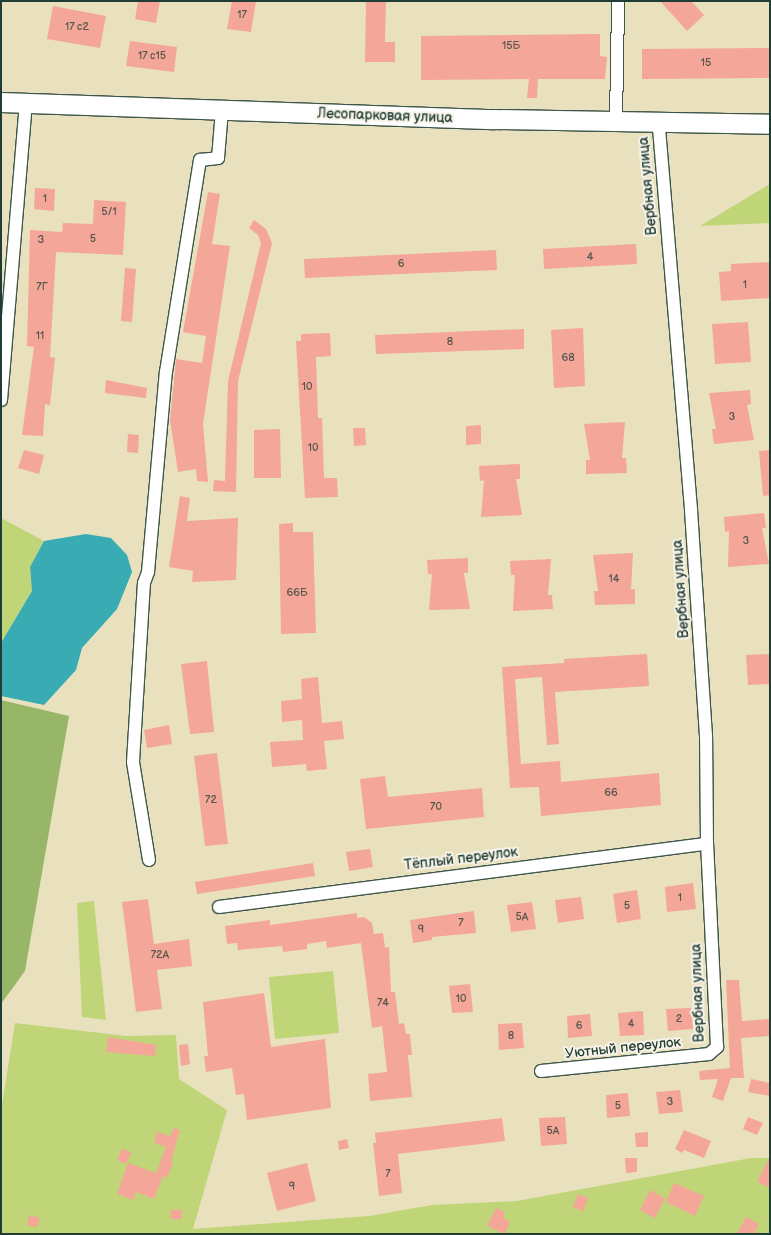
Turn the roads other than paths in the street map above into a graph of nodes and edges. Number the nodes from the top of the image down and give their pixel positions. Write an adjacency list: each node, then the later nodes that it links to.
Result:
1 (618, 1): 5 (street)
2 (1, 102): 3 (main road, Лесопарковая улица)
3 (26, 103): 4 (main road, Лесопарковая улица); 8 (street)
4 (222, 110): 5 (main road, Лесопарковая улица); 10 (street)
5 (616, 120): 6 (main road, Лесопарковая улица)
6 (658, 120): 7 (main road, Лесопарковая улица); 9 (street, Вербная улица)
7 (770, 124)
8 (1, 400)
9 (707, 844): 11 (street, Тёплый переулок); 12 (street, Вербная улица)
10 (149, 860)
11 (219, 907)
12 (709, 1054): 13 (street, Уютный переулок)
13 (541, 1071)

